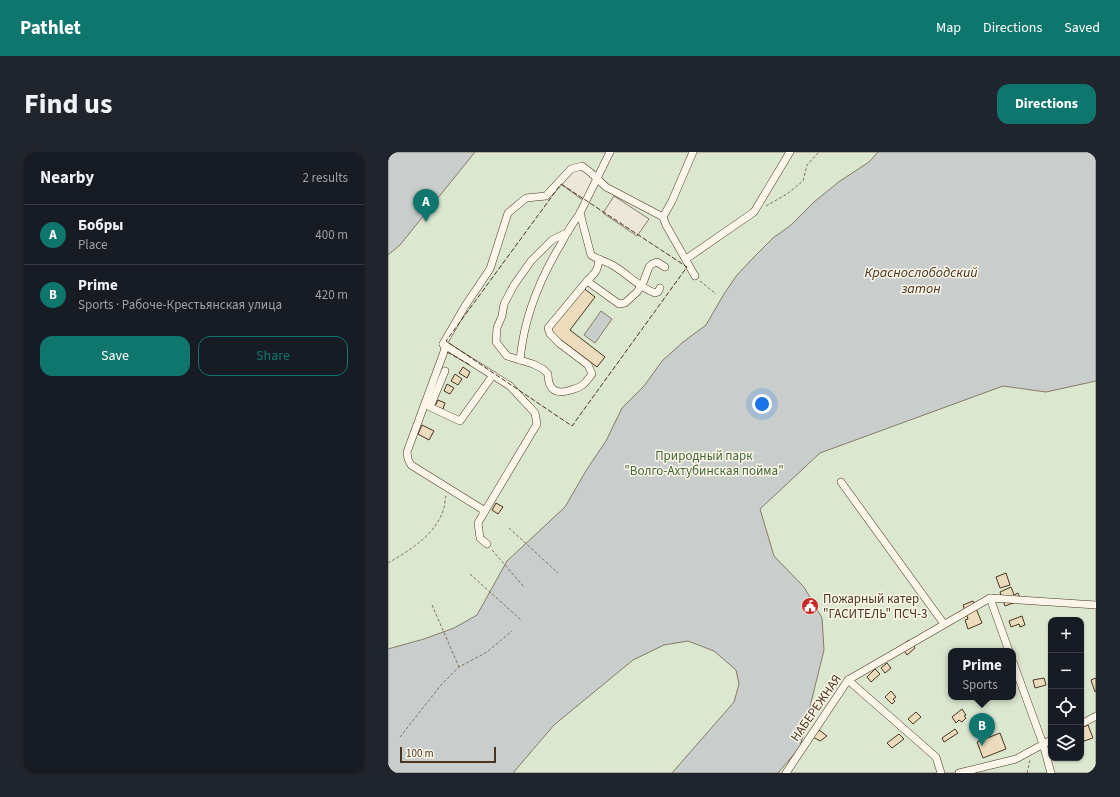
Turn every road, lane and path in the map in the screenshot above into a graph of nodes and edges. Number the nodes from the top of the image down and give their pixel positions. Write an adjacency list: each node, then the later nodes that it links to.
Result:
1 (610, 152): 5 (street)
2 (693, 152): 8 (street)
3 (790, 152): 6 (street)
4 (819, 152): 6 (path)
5 (597, 178): 7 (street); 8 (street); 18 (street)
6 (754, 212): 10 (street)
7 (580, 213): 9 (street); 11 (street)
8 (663, 217): 10 (street)
9 (568, 232): 19 (street); 19 (street)
10 (686, 258): 13 (street)
11 (599, 259): 14 (street); 15 (street)
12 (664, 267): 15 (street)
13 (695, 276): 17 (path)
14 (587, 281): 15 (street); 19 (street)
15 (640, 286): 16 (street)
16 (660, 288)
17 (716, 294)
18 (443, 344): 21 (street); 23 (street)
19 (520, 360)
20 (445, 371): 21 (street)
21 (493, 376): 24 (street)
22 (841, 482): 36 (street)
23 (447, 487): 24 (street); 28 (path)
24 (485, 511): 26 (street)
25 (509, 528): 29 (path)
26 (487, 544)
27 (492, 550): 31 (path)
28 (388, 563)
29 (558, 572)
30 (470, 574): 35 (path)
31 (524, 587)
32 (990, 598): 34 (street); 36 (street, НАБЕРЕЖНАЯ); 38 (street)
33 (432, 605): 39 (path)
34 (1096, 605)
35 (521, 620)
36 (944, 624): 41 (street, НАБЕРЕЖНАЯ)
37 (512, 631): 39 (path)
38 (1008, 648)
39 (459, 667): 44 (path)
40 (1016, 670): 46 (street)
41 (848, 680): 48 (street, НАБЕРЕЖНАЯ); 49 (street)
42 (1096, 716): 43 (street)
43 (1084, 722)
44 (400, 737)
45 (1048, 742): 46 (street)
46 (1043, 744): 47 (street); 52 (street)
47 (1032, 751): 50 (street); 51 (path)
48 (786, 773)
49 (941, 773)
50 (959, 773)
51 (1027, 773)
52 (1051, 773)

